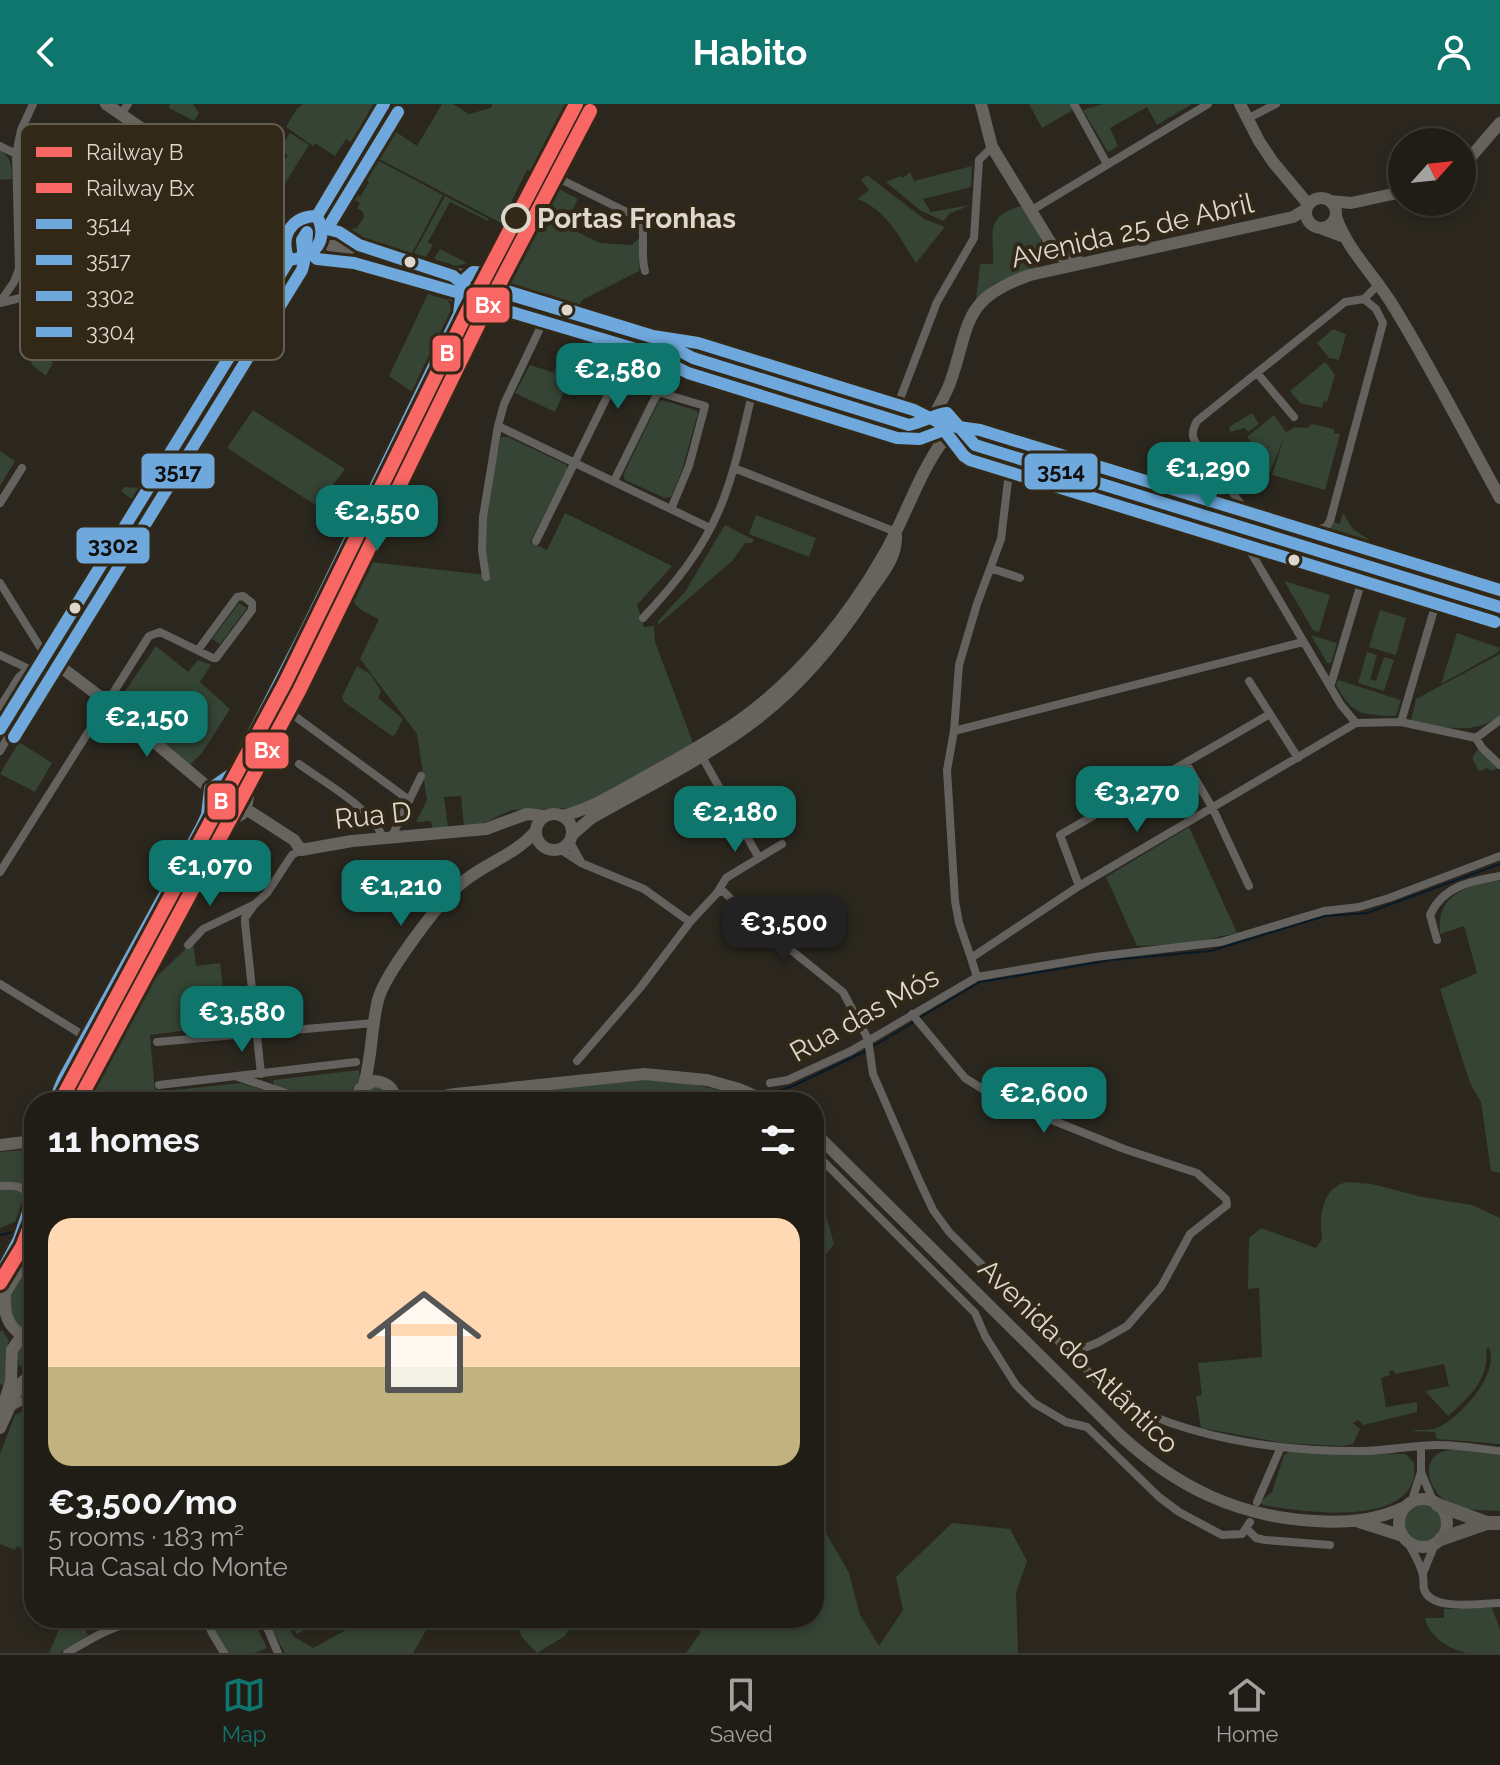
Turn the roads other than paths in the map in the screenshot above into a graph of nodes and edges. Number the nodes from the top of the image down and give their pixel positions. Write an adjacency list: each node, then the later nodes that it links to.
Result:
1 (33, 104): 12 (street)
2 (106, 104): 9 (street)
3 (384, 104): 26 (main road)
4 (981, 104): 16 (street)
5 (1074, 104): 19 (street)
6 (1208, 104): 19 (street)
7 (1240, 104): 10 (street)
8 (1276, 104): 10 (street)
9 (125, 109): 13 (street)
10 (1247, 119): 24 (street)
11 (1500, 123): 17 (main road)
12 (24, 124)
13 (145, 124)
14 (20, 135): 18 (street)
15 (0, 146): 18 (street)
16 (992, 147): 25 (street); 65 (street)
17 (1476, 151)
18 (16, 154): 39 (street)
19 (1107, 164): 25 (street)
20 (548, 180): 40 (street)
21 (1388, 195): 23 (main road, Avenida 25 de Abril)
22 (1330, 201): 23 (main road, Avenida 25 de Abril); 24 (main road, Avenida 25 de Abril); 27 (main road)
23 (1351, 203): 27 (main road, Avenida 25 de Abril)
24 (1307, 206): 30 (main road, Avenida 25 de Abril); 37 (main road, Avenida 25 de Abril)
25 (1032, 210): 33 (street)
26 (317, 216): 29 (main road); 34 (main road)
27 (1336, 216): 30 (main road, Avenida 25 de Abril); 31 (street)
28 (284, 226): 29 (street)
29 (288, 229): 32 (main road)
30 (1323, 229): 31 (street)
31 (1342, 236): 44 (street)
32 (284, 239)
33 (1050, 241): 37 (street); 42 (street)
34 (326, 245): 36 (main road); 41 (main road); 43 (main road); 48 (main road)
35 (284, 252): 36 (main road)
36 (289, 260): 38 (main road)
37 (1082, 263): 42 (main road, Avenida 25 de Abril)
38 (284, 268)
39 (19, 269): 46 (street); 50 (street)
40 (645, 271)
41 (467, 275): 45 (main road); 48 (main road)
42 (1030, 275): 61 (main road, Avenida 25 de Abril)
43 (446, 282)
44 (1379, 284): 47 (street); 53 (street)
45 (500, 286): 51 (main road); 57 (main road)
46 (20, 298): 50 (street)
47 (1364, 299): 55 (street); 59 (street)
48 (461, 302): 52 (main road); 120 (street)
49 (511, 302): 57 (main road)
50 (0, 303)
51 (493, 308): 52 (main road); 54 (main road)
52 (480, 313): 104 (street)
53 (1398, 314): 55 (street); 77 (street)
54 (544, 320): 56 (main road); 66 (street)
55 (1383, 323): 74 (street)
56 (632, 346): 57 (main road); 71 (street)
57 (693, 358): 60 (main road)
58 (229, 360): 99 (main road)
59 (1257, 373): 62 (street); 70 (street)
60 (756, 378): 65 (main road); 73 (street)
61 (950, 384): 63 (main road, Avenida 25 de Abril); 64 (main road, Avenida 25 de Abril)
62 (1294, 417)
63 (932, 419): 64 (main road); 65 (main road); 67 (main road)
64 (956, 420): 67 (main road); 68 (main road)
65 (905, 424): 67 (main road)
66 (498, 426): 71 (street); 86 (street)
67 (939, 439): 68 (main road); 82 (street)
68 (975, 445): 69 (main road)
69 (1011, 456): 80 (main road); 85 (street)
70 (1206, 459): 74 (street); 75 (street)
71 (575, 461): 76 (street); 83 (street)
72 (22, 468): 78 (street)
73 (734, 468): 81 (street); 82 (street)
74 (1221, 477): 75 (street)
75 (1207, 478): 80 (street)
76 (614, 481): 79 (street); 79 (street)
77 (1500, 498)
78 (0, 503)
79 (671, 509): 81 (street)
80 (1236, 526): 88 (main road); 96 (street)
81 (710, 528): 94 (street)
82 (896, 532): 114 (street); 127 (street)
83 (536, 541)
84 (1319, 567): 89 (street)
85 (990, 568): 87 (street); 111 (street)
86 (486, 577)
87 (1020, 578)
88 (1406, 578): 91 (street); 93 (main road)
89 (1362, 580): 91 (street); 102 (street)
90 (0, 583): 99 (street)
91 (1401, 592): 92 (street)
92 (1436, 603): 95 (street); 108 (street)
93 (1500, 607)
94 (643, 618)
95 (1500, 624)
96 (1303, 642): 102 (street); 111 (street)
97 (198, 650): 97 (street); 103 (street)
98 (0, 655): 100 (street)
99 (49, 658): 100 (main road); 103 (street); 113 (street)
100 (32, 670): 105 (street); 110 (main road)
101 (1249, 681): 106 (street)
102 (1331, 684): 109 (street)
103 (107, 702): 121 (street); 138 (street)
104 (281, 706): 122 (street); 123 (street)
105 (0, 707)
106 (1270, 714): 115 (street); 116 (street)
107 (1500, 720): 112 (street)
108 (1401, 722): 109 (street); 112 (street)
109 (1356, 723): 115 (street)
110 (0, 729)
111 (954, 731): 147 (street)
112 (1476, 738): 118 (street)
113 (0, 751)
114 (701, 755): 131 (street); 137 (street)
115 (1298, 758): 126 (street)
116 (1186, 763): 126 (street); 140 (street)
117 (299, 764): 130 (street)
118 (1500, 765)
119 (421, 776): 123 (street)
120 (224, 779): 121 (street); 122 (street)
121 (210, 789): 124 (street)
122 (246, 789): 125 (street)
123 (409, 800): 130 (street)
124 (208, 804): 128 (street); 153 (street)
125 (246, 809): 128 (street); 135 (street, Rua D)
126 (1213, 809): 140 (street); 141 (street)
127 (562, 816): 129 (street); 131 (street)
128 (232, 819): 166 (street)
129 (539, 825): 130 (street, Rua D); 133 (street); 134 (street)
130 (387, 837): 135 (street, Rua D)
131 (568, 842): 134 (street); 144 (street)
132 (782, 844): 137 (street)
133 (521, 847): 134 (street); 151 (street)
134 (543, 848)
135 (301, 850): 143 (street)
136 (1500, 856): 148 (street)
137 (759, 858): 142 (street)
138 (0, 872)
139 (1500, 876): 145 (street)
140 (1079, 886): 147 (street)
141 (1249, 886)
142 (717, 893): 144 (street); 154 (street)
143 (255, 904): 146 (street); 152 (street)
144 (690, 922): 156 (street)
145 (1437, 940)
146 (188, 945)
147 (971, 958): 148 (street)
148 (977, 977): 150 (street, Rua das Mós)
149 (0, 984): 153 (street)
150 (912, 1014): 154 (street, Rua das Mós); 184 (street)
151 (374, 1023): 152 (street); 158 (street)
152 (256, 1032): 155 (street); 159 (street)
153 (86, 1037): 165 (street)
154 (868, 1039): 162 (street, Rua das Mós); 184 (street)
155 (157, 1042)
156 (577, 1061)
157 (356, 1062): 159 (street)
158 (370, 1066): 161 (street); 164 (street)
159 (261, 1074): 160 (street)
160 (236, 1076): 163 (street); 167 (street)
161 (379, 1081): 164 (main road); 169 (main road)
162 (770, 1083)
163 (159, 1085)
164 (364, 1085): 168 (main road)
165 (59, 1092)
166 (78, 1092)
167 (283, 1092)
168 (360, 1092)
169 (390, 1092)
170 (473, 1092): 171 (main road)
171 (744, 1092)
172 (24, 1142): 174 (main road)
173 (824, 1142): 198 (main road, Avenida do Atlântico)
174 (0, 1145)
175 (824, 1162): 202 (street)
176 (0, 1186): 177 (street)
177 (24, 1189)
178 (24, 1226): 180 (street)
179 (24, 1262): 181 (street)
180 (0, 1275)
181 (3, 1297): 183 (street)
182 (0, 1323): 183 (street)
183 (24, 1339): 185 (street)
184 (1070, 1354): 192 (street)
185 (12, 1362): 186 (street); 189 (street)
186 (24, 1374)
187 (24, 1381): 189 (street)
188 (24, 1401): 189 (street)
189 (5, 1411): 190 (street)
190 (0, 1428)
191 (1421, 1446): 192 (street); 193 (street); 194 (street)
192 (1281, 1447): 195 (street)
193 (1500, 1451)
194 (1421, 1472): 196 (street); 197 (street)
195 (1257, 1502)
196 (1436, 1504): 197 (main road); 199 (highway); 201 (main road)
197 (1408, 1505): 198 (main road); 200 (main road)
198 (1359, 1522): 200 (main road)
199 (1494, 1523): 201 (highway)
200 (1405, 1539): 201 (main road); 203 (street)
201 (1438, 1541): 203 (street)
202 (1330, 1545)
203 (1423, 1574): 204 (street)
204 (1500, 1603)
205 (113, 1628): 208 (street)
206 (211, 1628): 209 (street)
207 (267, 1628): 210 (street)
208 (67, 1653)
209 (224, 1653)
210 (277, 1653)

